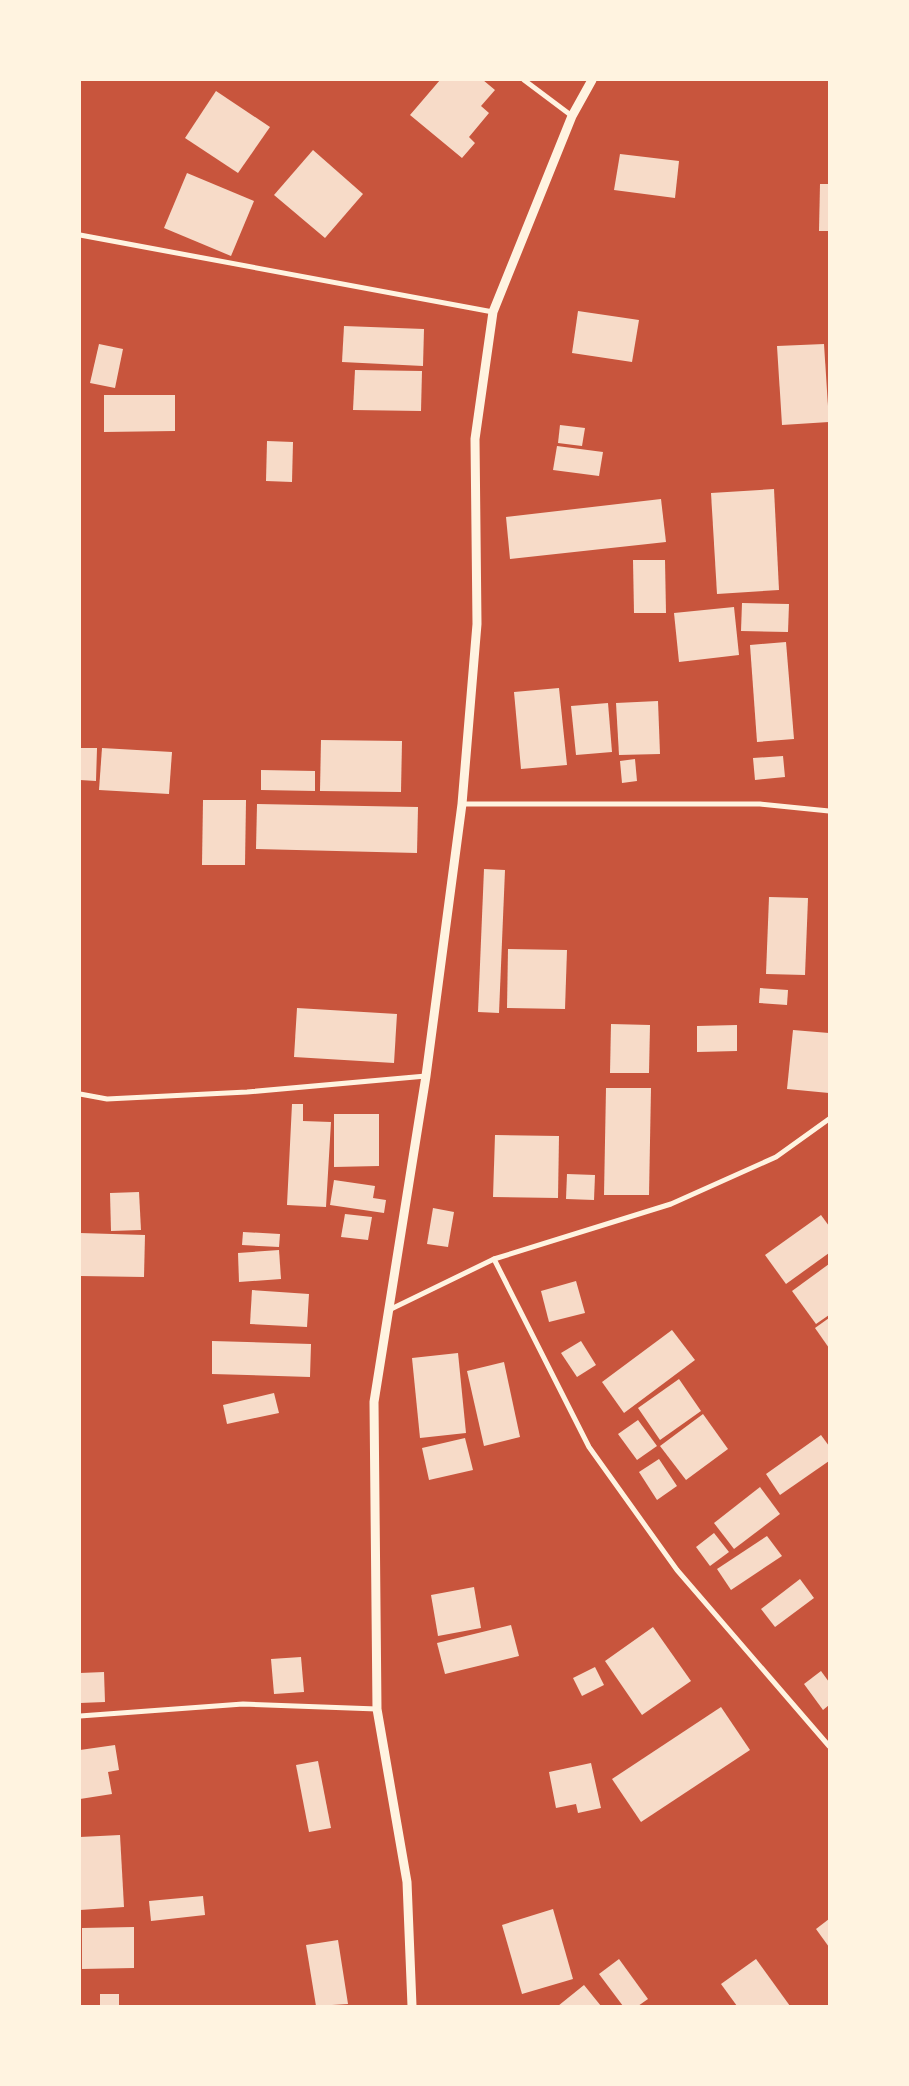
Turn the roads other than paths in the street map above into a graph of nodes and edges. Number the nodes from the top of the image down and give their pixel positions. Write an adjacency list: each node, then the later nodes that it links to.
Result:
1 (524, 80): 3 (street)
2 (592, 80): 3 (street)
3 (572, 116): 5 (street)
4 (80, 235): 5 (street)
5 (493, 312): 6 (street)
6 (462, 804): 7 (street); 8 (street)
7 (829, 811)
8 (426, 1076): 9 (street); 12 (street)
9 (80, 1094)
10 (829, 1119): 11 (street)
11 (494, 1259): 12 (street); 15 (street)
12 (389, 1310): 13 (street)
13 (377, 1709): 14 (street); 16 (street)
14 (80, 1716)
15 (829, 1746)
16 (412, 2006)

